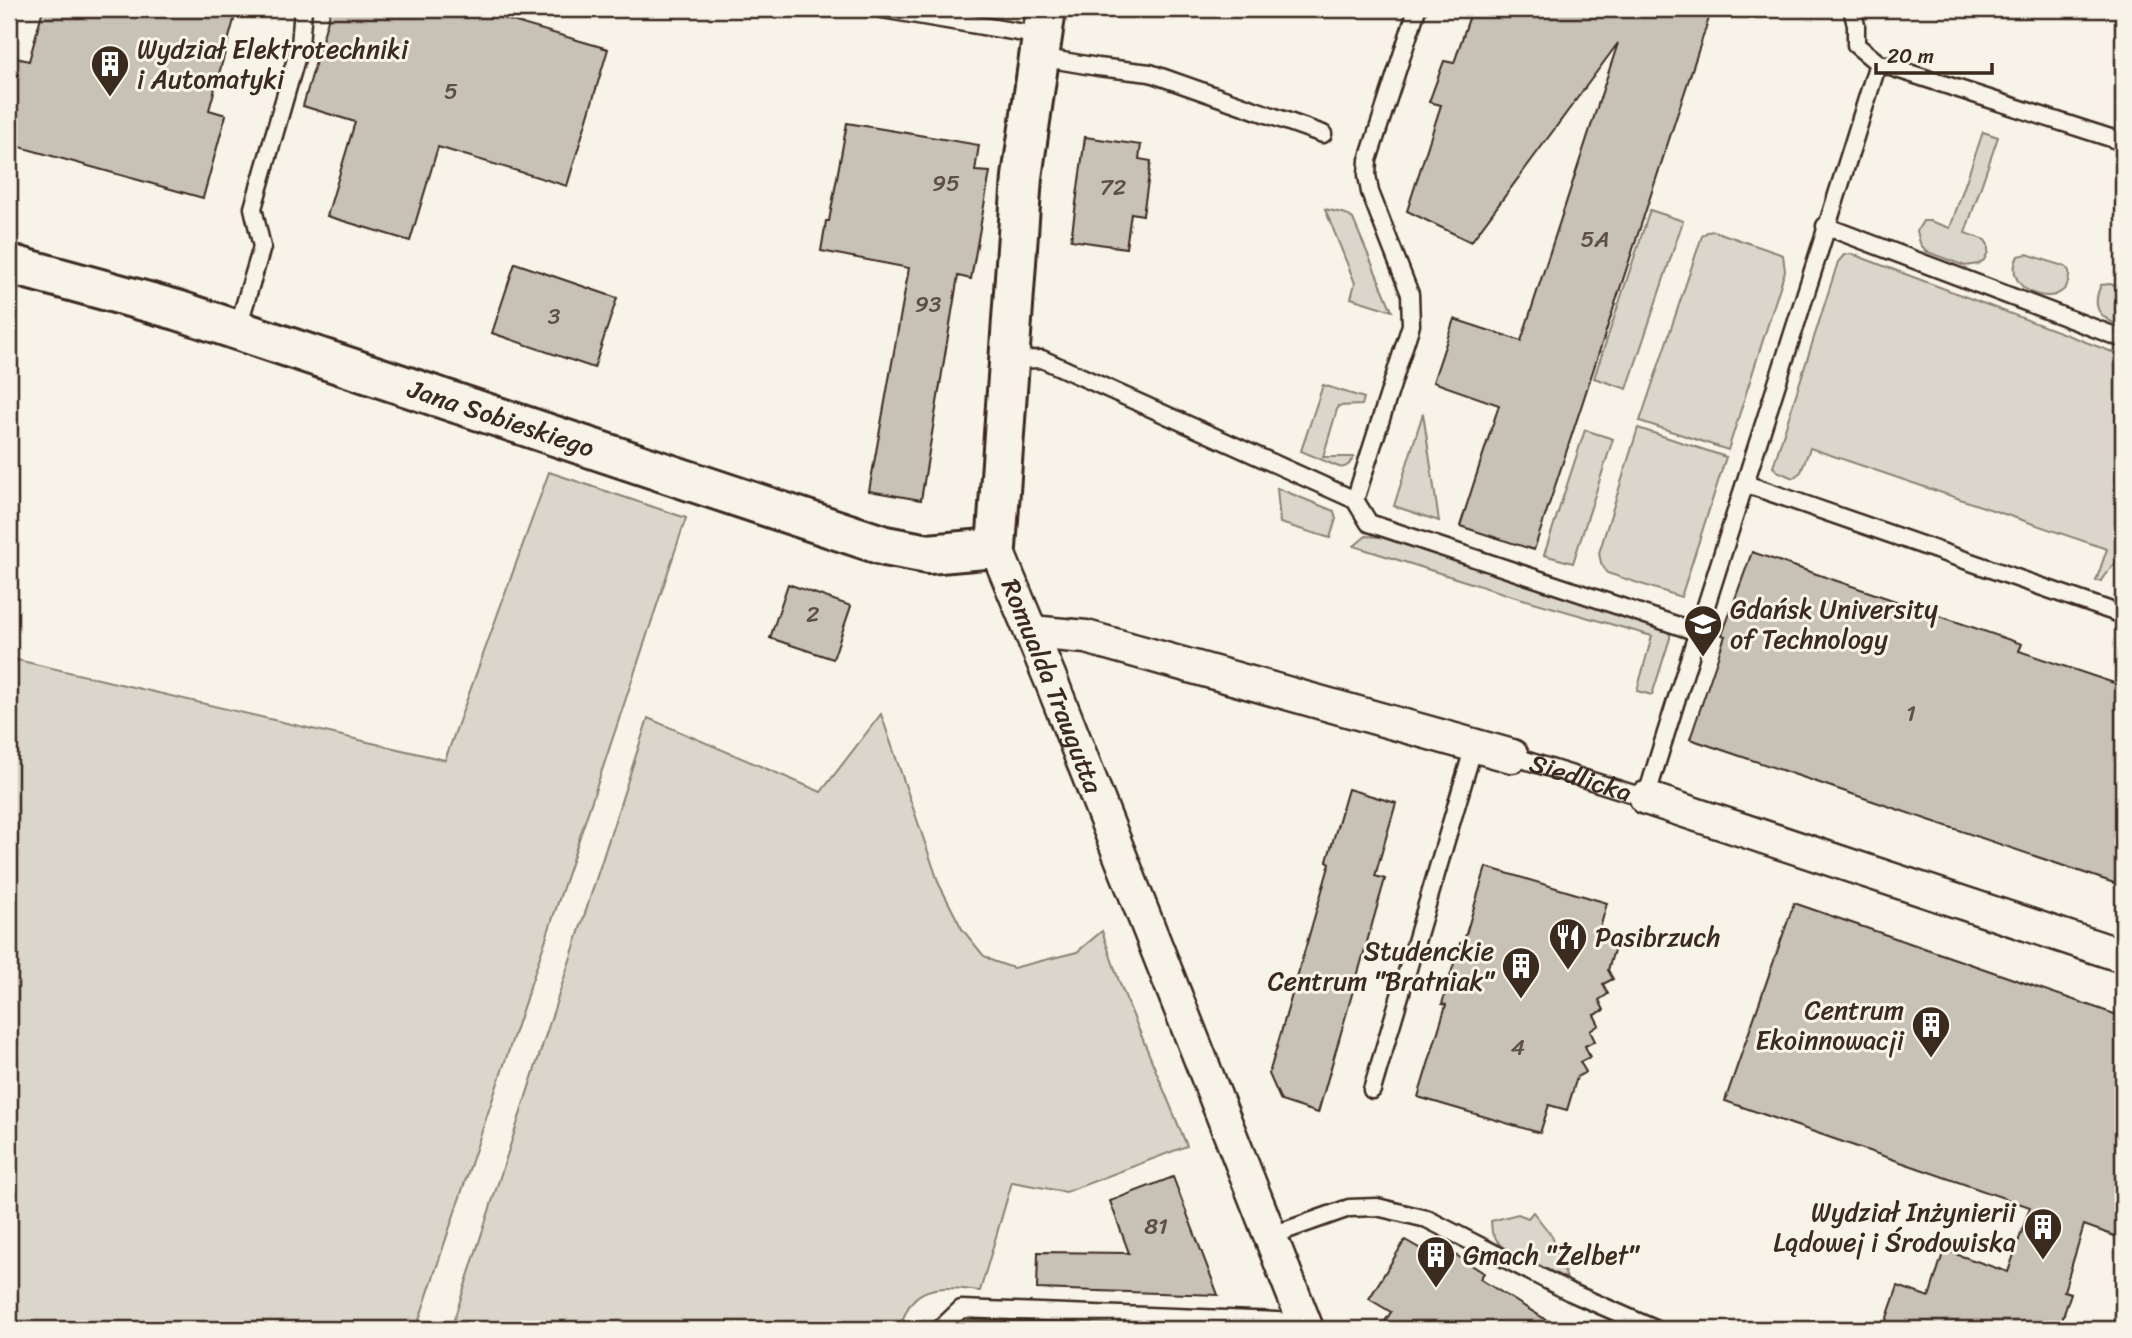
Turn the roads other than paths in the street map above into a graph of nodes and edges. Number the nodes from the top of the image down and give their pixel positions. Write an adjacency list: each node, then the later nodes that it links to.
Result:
1 (303, 9): 11 (lane)
2 (882, 9): 5 (lane)
3 (1417, 9): 15 (lane)
4 (1852, 9): 6 (lane)
5 (1042, 34): 7 (lane); 13 (main road, Romualda Traugutta)
6 (1878, 62): 8 (lane); 9 (lane)
7 (1323, 134)
8 (2123, 142)
9 (1825, 226): 12 (lane); 14 (lane)
10 (9, 264): 11 (main road, Jana Sobieskiego)
11 (237, 330): 16 (main road, Jana Sobieskiego)
12 (2123, 339)
13 (1011, 360): 15 (lane); 16 (main road, Romualda Traugutta)
14 (1746, 484): 17 (lane); 19 (lane)
15 (1355, 500): 19 (lane)
16 (996, 548): 18 (street, Romualda Traugutta)
17 (2123, 614)
18 (1031, 632): 20 (street, Siedlicka); 25 (street, Romualda Traugutta)
19 (1697, 632): 22 (lane)
20 (1475, 746): 21 (street, Siedlicka); 24 (lane)
21 (1511, 756): 22 (lane, Siedlicka)
22 (1646, 798): 23 (street, Siedlicka)
23 (2123, 956)
24 (1372, 1090)
25 (1270, 1236): 26 (street, Romualda Traugutta); 28 (lane)
26 (1306, 1326): 27 (lane)
27 (940, 1329)
28 (1655, 1329)

